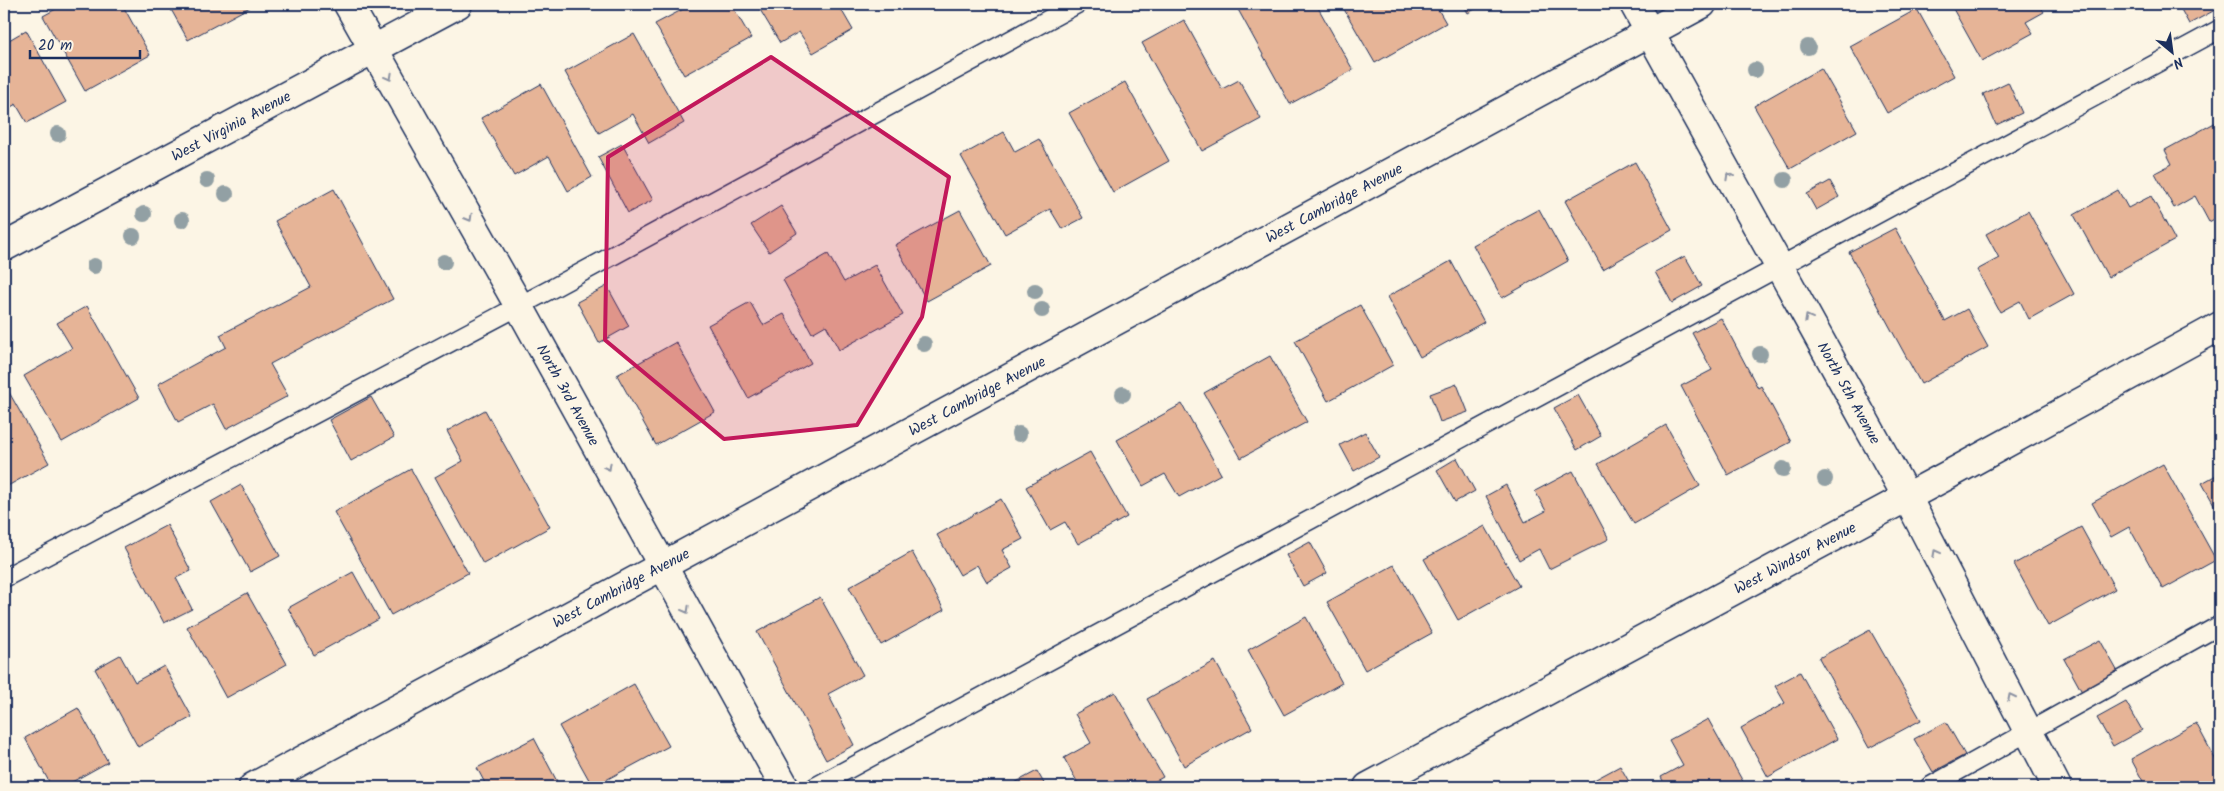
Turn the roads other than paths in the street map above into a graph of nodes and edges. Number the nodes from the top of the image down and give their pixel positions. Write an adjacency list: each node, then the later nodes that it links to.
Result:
1 (348, 4): 8 (street, North 3rd Avenue)
2 (458, 4): 8 (street, West Virginia Avenue)
3 (1077, 4): 11 (lane)
4 (1634, 4): 7 (street, North 5th Avenue)
5 (1702, 4): 7 (street, West Cambridge Avenue)
6 (2220, 29): 10 (lane)
7 (1649, 32): 10 (street, North 5th Avenue, one-way to 7); 14 (street, West Cambridge Avenue)
8 (374, 49): 9 (street, West Virginia Avenue); 11 (street, North 3rd Avenue, one-way to 11)
9 (4, 247)
10 (1779, 266): 13 (street, North 5th Avenue, one-way to 10); 20 (lane)
11 (519, 306): 14 (street, North 3rd Avenue, one-way to 14); 15 (lane)
12 (2220, 326): 13 (street, West Windsor Avenue)
13 (1907, 497): 17 (street, North 5th Avenue, one-way to 13); 21 (street, West Windsor Avenue)
14 (662, 566): 18 (street, West Cambridge Avenue); 19 (street, North 3rd Avenue, one-way to 19)
15 (4, 578)
16 (2220, 625): 17 (lane)
17 (2029, 732): 22 (lane); 23 (street, North 5th Avenue)
18 (253, 787)
19 (785, 787)
20 (815, 787)
21 (1368, 787)
22 (1929, 787)
23 (2057, 787)

